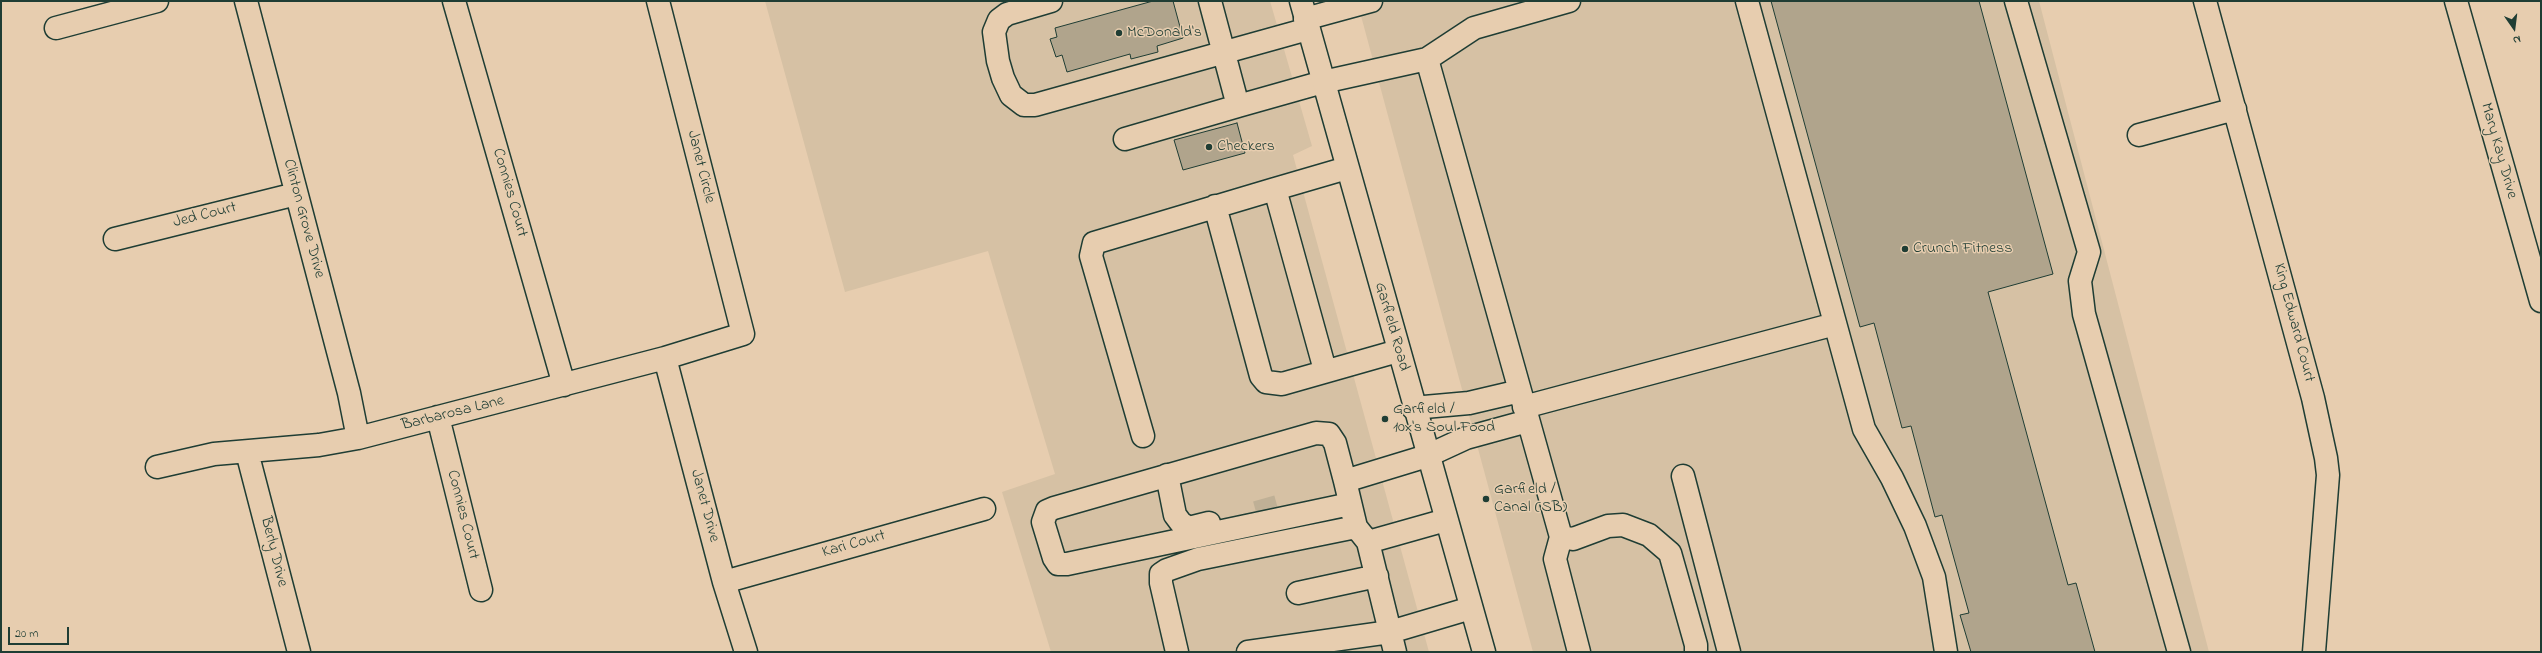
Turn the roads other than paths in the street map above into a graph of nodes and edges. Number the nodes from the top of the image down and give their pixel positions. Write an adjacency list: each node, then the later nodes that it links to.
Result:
1 (157, 1): 14 (street)
2 (246, 1): 24 (street, Clinton Grove Drive)
3 (454, 1): 33 (street, Connies Court)
4 (658, 1): 29 (street, Janet Circle)
5 (1210, 1): 15 (street)
6 (1371, 1): 13 (street)
7 (1569, 1): 16 (street)
8 (1747, 1): 28 (street)
9 (2016, 1): 69 (street)
10 (2205, 1): 19 (street, King Edward Court)
11 (2456, 1): 27 (street, Mary Kay Drive)
12 (1042, 2): 15 (street)
13 (1305, 16): 15 (street); 17 (street, Garfield Road)
14 (56, 28)
15 (1224, 52): 18 (street)
16 (1428, 59): 17 (street); 34 (street)
17 (1323, 82): 18 (street); 22 (street, Garfield Road)
18 (1238, 106): 21 (street)
19 (2235, 109): 20 (street); 70 (street, King Edward Court)
20 (2139, 135)
21 (1125, 140)
22 (1347, 168): 23 (street); 30 (street, Garfield Road)
23 (1275, 190): 25 (street); 32 (street)
24 (296, 194): 26 (street, Jed Court); 38 (street, Clinton Grove Drive)
25 (1215, 206): 32 (street); 37 (street)
26 (115, 239)
27 (2541, 301)
28 (1836, 324): 34 (street); 68 (street)
29 (743, 334): 31 (street, Barbarosa Lane)
30 (1398, 351): 32 (street); 35 (street, Garfield Road)
31 (665, 358): 33 (street, Barbarosa Lane); 54 (street, Janet Drive)
32 (1325, 370)
33 (564, 385): 36 (street, Barbarosa Lane)
34 (1524, 406): 35 (street); 40 (street); 52 (street)
35 (1414, 408): 40 (street, Garfield Road)
36 (438, 417): 38 (street, Barbarosa Lane); 55 (street, Connies Court)
37 (1143, 436)
38 (358, 438): 39 (street, Barbarosa Lane)
39 (247, 452): 41 (street, Barbarosa Lane); 60 (street, Berly Drive)
40 (1427, 456): 44 (street); 50 (street, Garfield Road)
41 (156, 467)
42 (1167, 475): 44 (street); 48 (street); 49 (street)
43 (1682, 476): 67 (street)
44 (1345, 481): 45 (street)
45 (1350, 504): 49 (street); 51 (street)
46 (1278, 506): 49 (street)
47 (984, 509): 54 (street, Kari Court)
48 (1256, 512)
49 (1311, 512)
50 (1446, 520): 51 (street); 57 (street, Garfield Road)
51 (1362, 535): 53 (street); 62 (street)
52 (1561, 537): 65 (street); 66 (street)
53 (1377, 576): 56 (street); 58 (street)
54 (724, 582): 61 (street, Janet Drive)
55 (481, 590)
56 (1298, 594)
57 (1471, 608): 58 (street); 64 (street, Garfield Road)
58 (1393, 642): 59 (street)
59 (1287, 649): 63 (street)
60 (299, 652)
61 (746, 652)
62 (1177, 652)
63 (1248, 652)
64 (1484, 652)
65 (1579, 652)
66 (1696, 652)
67 (1729, 652)
68 (1946, 652)
69 (2179, 652)
70 (2314, 652)

